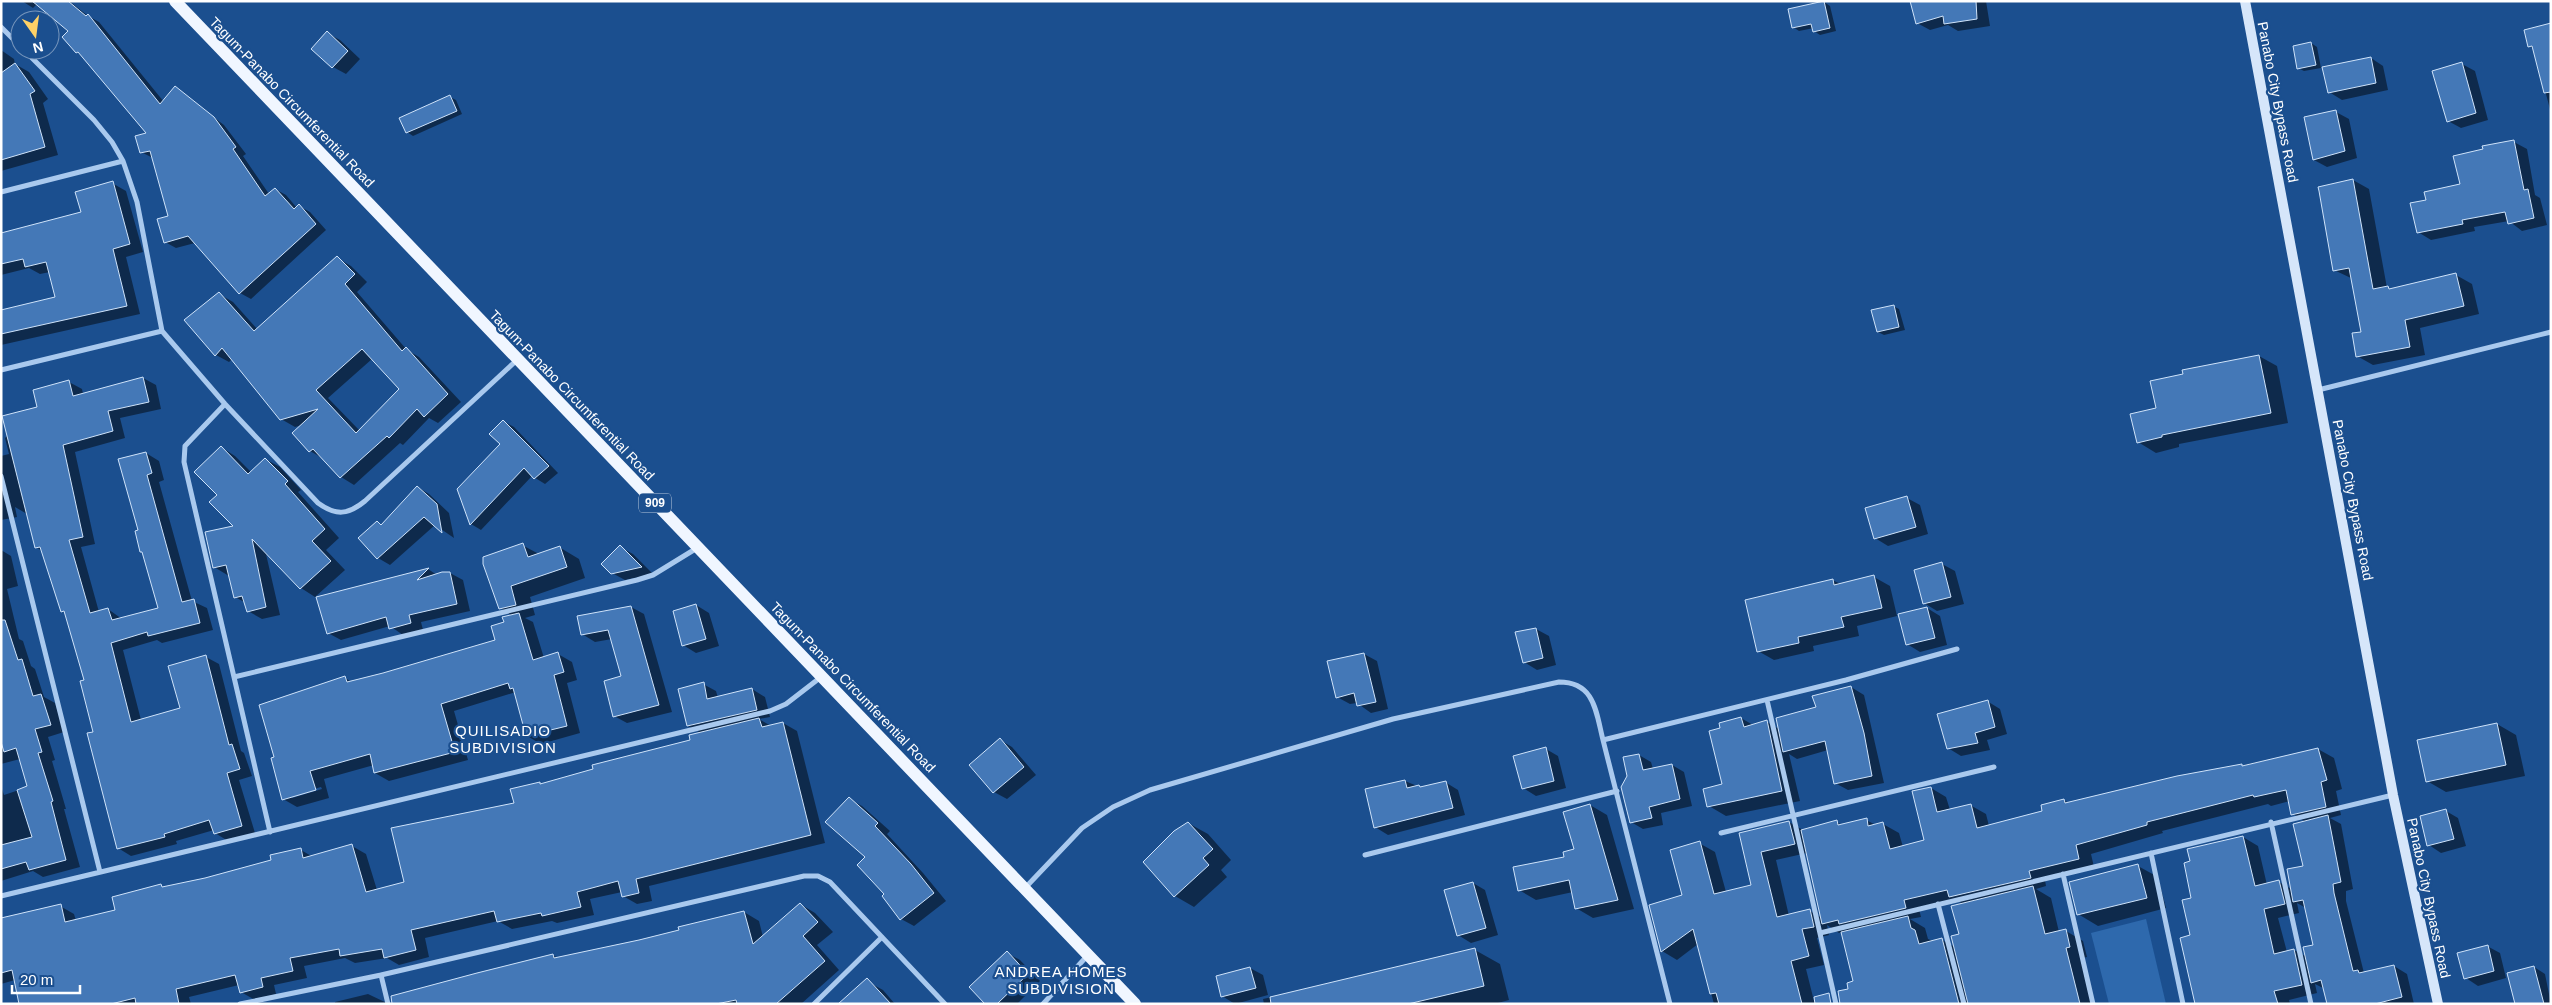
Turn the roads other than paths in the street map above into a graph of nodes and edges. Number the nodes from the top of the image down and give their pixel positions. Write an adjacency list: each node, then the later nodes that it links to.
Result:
1 (175, 1): 8 (main road, Tagum-Panabo Circumferential Road / 909)
2 (2244, 1): 10 (main road, Panabo City Bypass Road)
3 (34, 60): 4 (street)
4 (123, 161): 5 (street); 6 (street)
5 (1, 192)
6 (162, 331): 9 (street); 11 (street)
7 (2551, 332): 10 (street)
8 (518, 359): 11 (street); 13 (main road, Tagum-Panabo Circumferential Road / 909)
9 (1, 370)
10 (2318, 390): 21 (main road, Panabo City Bypass Road)
11 (225, 404): 16 (street)
12 (1, 476): 28 (street)
13 (697, 548): 15 (main road, Tagum-Panabo Circumferential Road / 909); 16 (street)
14 (1957, 649): 17 (street)
15 (822, 676): 24 (street); 30 (main road, Tagum-Panabo Circumferential Road / 909)
16 (234, 677): 24 (street)
17 (1767, 700): 18 (street); 22 (street)
18 (1603, 740): 20 (street); 30 (street)
19 (1994, 767): 22 (street)
20 (1617, 791): 27 (street); 43 (street)
21 (2393, 795): 23 (street); 49 (main road, Panabo City Bypass Road)
22 (1793, 816): 25 (street); 33 (street)
23 (2271, 822): 26 (street); 48 (street)
24 (270, 832): 28 (street)
25 (1721, 833)
26 (2150, 852): 29 (street); 47 (street)
27 (1366, 856)
28 (100, 872): 31 (street)
29 (2063, 874): 32 (street); 46 (street)
30 (1024, 888): 35 (main road, Tagum-Panabo Circumferential Road / 909)
31 (1, 896)
32 (1938, 904): 33 (street); 45 (street)
33 (1820, 933): 44 (street)
34 (882, 937): 36 (street); 39 (street); 40 (street)
35 (1089, 955): 41 (street); 42 (main road, Tagum-Panabo Circumferential Road / 909)
36 (381, 975): 37 (street); 38 (street)
37 (240, 1004)
38 (388, 1004)
39 (814, 1004)
40 (945, 1004)
41 (1043, 1004)
42 (1135, 1004)
43 (1670, 1004)
44 (1836, 1004)
45 (1964, 1004)
46 (2093, 1004)
47 (2183, 1004)
48 (2311, 1004)
49 (2438, 1004)

